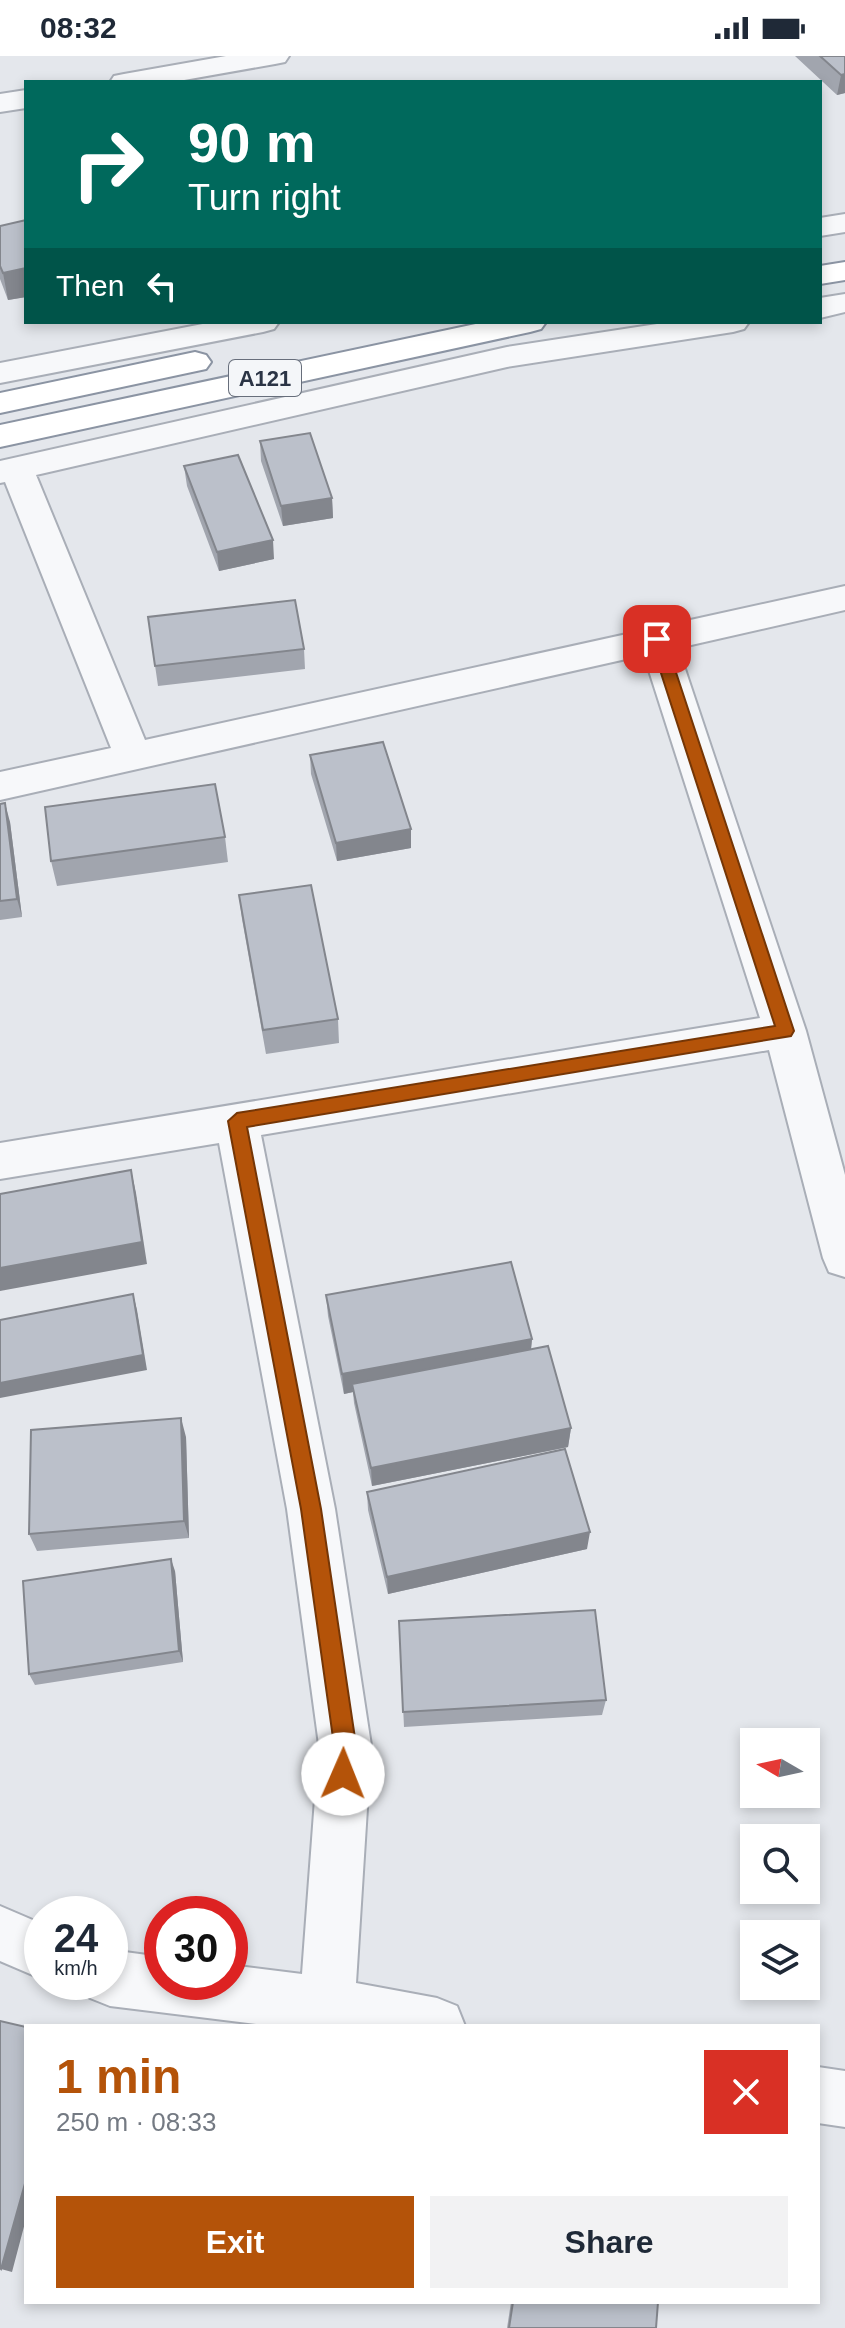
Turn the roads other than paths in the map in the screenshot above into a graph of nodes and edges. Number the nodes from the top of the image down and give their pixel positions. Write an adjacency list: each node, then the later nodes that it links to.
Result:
1 (275, 56): 2 (street)
2 (136, 80)
3 (24, 99): 4 (street)
4 (0, 103)
5 (845, 223): 6 (street)
6 (822, 227)
7 (845, 245): 8 (highway)
8 (822, 248)
9 (845, 271): 10 (highway)
10 (822, 275)
11 (845, 303): 12 (street)
12 (822, 308)
13 (255, 324): 19 (street)
14 (377, 324): 19 (highway, A121)
15 (509, 324): 17 (highway, A121)
16 (720, 324): 21 (street)
17 (413, 333): 20 (highway, A121)
18 (0, 340): 19 (street)
19 (9, 386)
20 (0, 436)
21 (8, 470): 24 (street)
22 (845, 598): 23 (street)
23 (657, 639): 24 (street); 26 (street)
24 (132, 754): 25 (street)
25 (0, 786)
26 (785, 1031): 27 (street); 29 (street)
27 (237, 1121): 28 (street); 33 (street)
28 (0, 1161)
29 (845, 1258)
30 (0, 1933): 31 (street)
31 (24, 1944)
32 (128, 1980): 33 (street)
33 (327, 2005): 34 (street)
34 (427, 2024)
35 (820, 2095): 36 (street)
36 (845, 2099)

